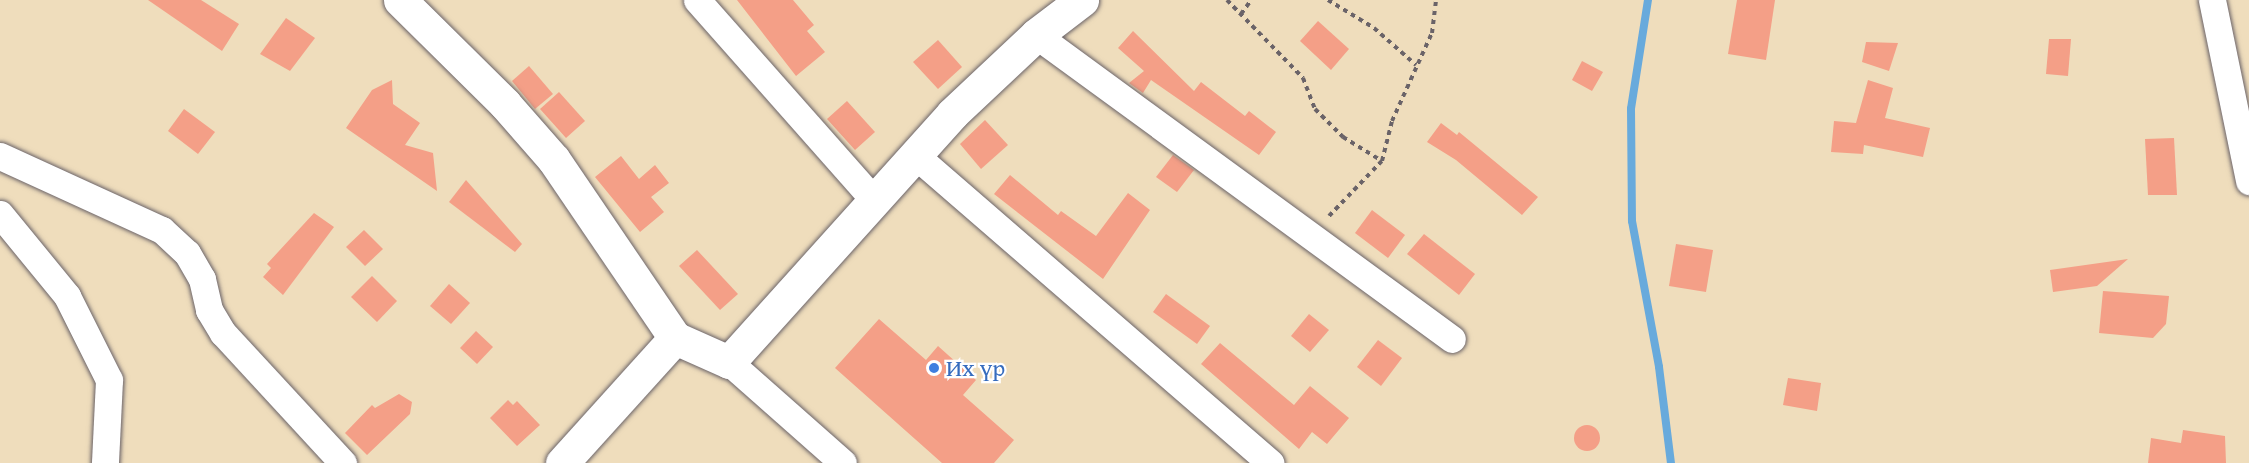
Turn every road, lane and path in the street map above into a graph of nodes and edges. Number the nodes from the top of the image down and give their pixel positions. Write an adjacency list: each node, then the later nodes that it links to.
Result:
1 (400, 0): 19 (street)
2 (697, 0): 16 (street)
3 (1082, 0): 10 (street)
4 (1227, 0): 9 (path)
5 (1251, 0): 9 (path)
6 (1328, 0): 11 (path)
7 (1436, 0): 11 (path)
8 (2212, 0): 15 (street)
9 (1241, 14): 14 (path)
10 (1036, 35): 13 (street); 18 (street)
11 (1416, 65): 14 (path)
12 (0, 156): 23 (street)
13 (916, 156): 16 (street); 26 (street)
14 (1382, 161): 18 (path)
15 (2249, 181)
16 (875, 201): 21 (street)
17 (0, 214): 22 (street)
18 (1317, 238): 20 (street)
19 (675, 338): 21 (street); 24 (street)
20 (1452, 339)
21 (729, 362): 25 (street)
22 (105, 463)
23 (343, 463)
24 (562, 463)
25 (843, 463)
26 (1270, 463)

